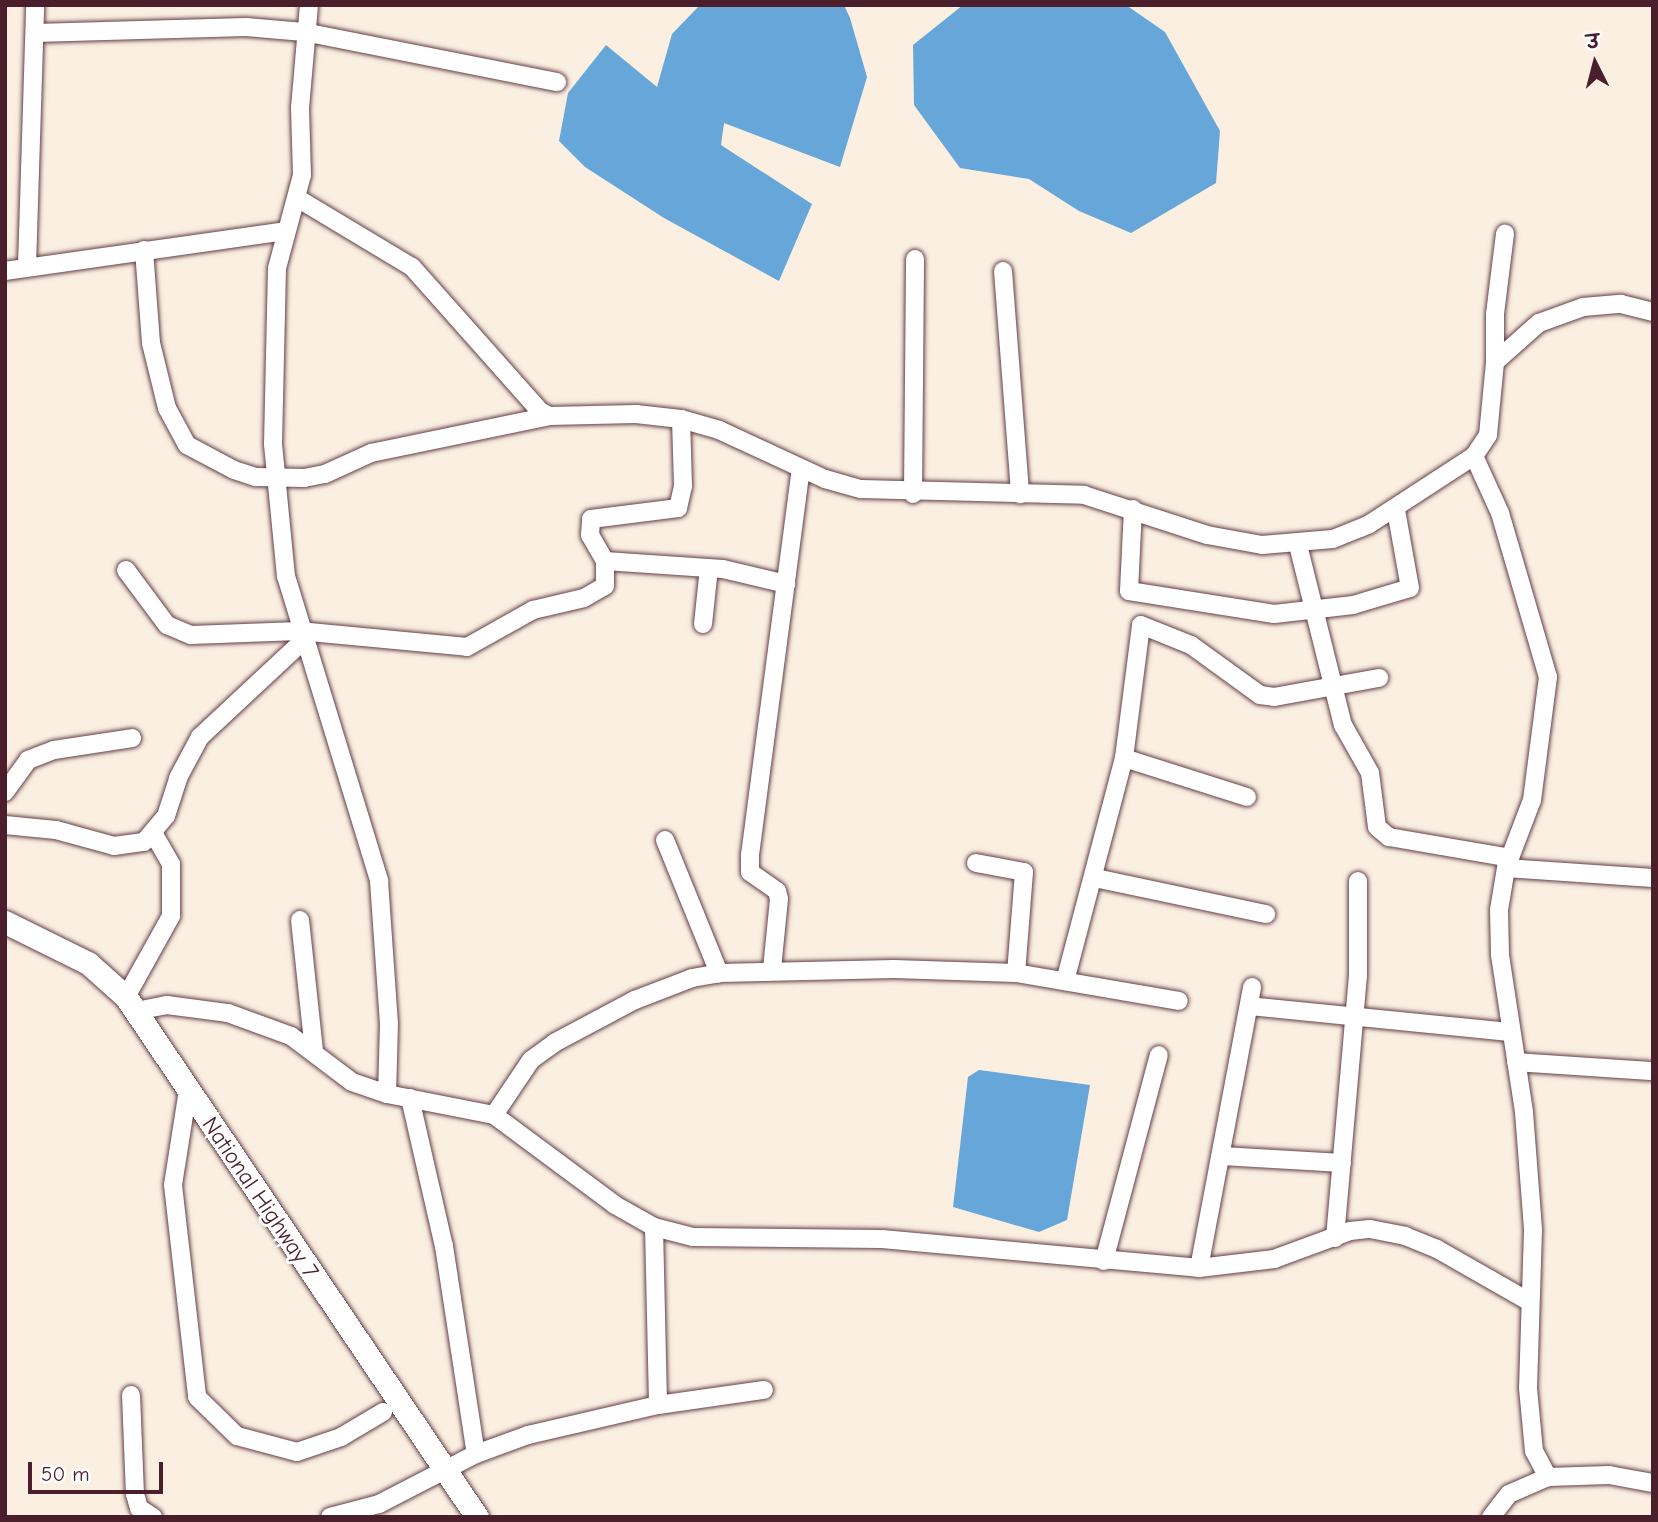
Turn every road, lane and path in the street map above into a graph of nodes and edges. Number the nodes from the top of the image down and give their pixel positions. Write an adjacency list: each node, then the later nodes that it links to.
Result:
1 (34, 5): 4 (street)
2 (309, 5): 3 (street)
3 (304, 32): 4 (street); 5 (street); 6 (street)
4 (35, 33): 11 (street)
5 (556, 82)
6 (297, 198): 7 (street); 16 (street)
7 (285, 231): 9 (street); 20 (street)
8 (1506, 234): 15 (street)
9 (144, 250): 11 (street); 20 (street)
10 (915, 259): 21 (street)
11 (27, 266): 12 (street)
12 (5, 271)
13 (1003, 271): 22 (street)
14 (1653, 312): 15 (street)
15 (1495, 362): 18 (street)
16 (549, 416): 17 (street); 20 (street)
17 (681, 419): 19 (street); 26 (street)
18 (1474, 456): 24 (street); 43 (street)
19 (801, 469): 21 (street); 29 (street)
20 (276, 479): 32 (street)
21 (913, 494): 22 (street)
22 (1020, 494): 23 (street)
23 (1133, 509): 25 (street); 30 (street)
24 (1396, 510): 25 (street); 30 (street)
25 (1298, 545): 30 (street)
26 (605, 561): 27 (street); 32 (street)
27 (709, 568): 29 (street); 31 (street)
28 (125, 570): 32 (street)
29 (786, 584): 50 (street)
30 (1317, 611): 34 (street)
31 (704, 624)
32 (301, 636): 40 (street); 65 (street)
33 (1379, 678): 34 (street)
34 (1334, 684): 36 (street); 43 (street)
35 (132, 737): 37 (street)
36 (1124, 758): 38 (street); 44 (street)
37 (5, 792)
38 (1247, 797)
39 (5, 825): 40 (street)
40 (154, 834): 56 (street)
41 (665, 841): 51 (street)
42 (976, 863): 52 (street)
43 (1508, 863): 45 (street); 59 (street)
44 (1095, 878): 47 (street); 53 (street)
45 (1653, 878)
46 (1358, 881): 58 (street)
47 (1266, 914)
48 (300, 920): 60 (street)
49 (5, 922): 56 (main road, National Highway 7)
50 (772, 969): 51 (street); 52 (street)
51 (719, 972): 67 (street)
52 (1016, 973): 53 (street)
53 (1065, 981): 55 (street)
54 (1252, 987): 57 (street)
55 (1179, 1001)
56 (131, 1004): 60 (street); 64 (main road, National Highway 7)
57 (1249, 1006): 58 (street); 68 (street)
58 (1354, 1016): 59 (street); 69 (street)
59 (1511, 1032): 62 (street)
60 (314, 1051): 65 (street)
61 (1159, 1055): 72 (street)
62 (1516, 1062): 63 (street); 74 (street)
63 (1653, 1071)
64 (188, 1090): 78 (street); 80 (main road, National Highway 7)
65 (387, 1094): 66 (street)
66 (410, 1098): 67 (street); 79 (street)
67 (494, 1115): 70 (street)
68 (1222, 1156): 69 (street); 73 (street)
69 (1342, 1163): 71 (street)
70 (654, 1227): 72 (street); 77 (street)
71 (1335, 1238): 73 (street); 74 (street)
72 (1104, 1261): 73 (street)
73 (1199, 1268)
74 (1528, 1301): 81 (street)
75 (764, 1390): 77 (street)
76 (131, 1395): 83 (street)
77 (658, 1405): 79 (street)
78 (383, 1412)
79 (476, 1454): 80 (street)
80 (446, 1473): 84 (street); 85 (main road, National Highway 7)
81 (1548, 1477): 82 (street); 86 (street)
82 (1653, 1483)
83 (153, 1517)
84 (330, 1517)
85 (477, 1517)
86 (1491, 1517)

